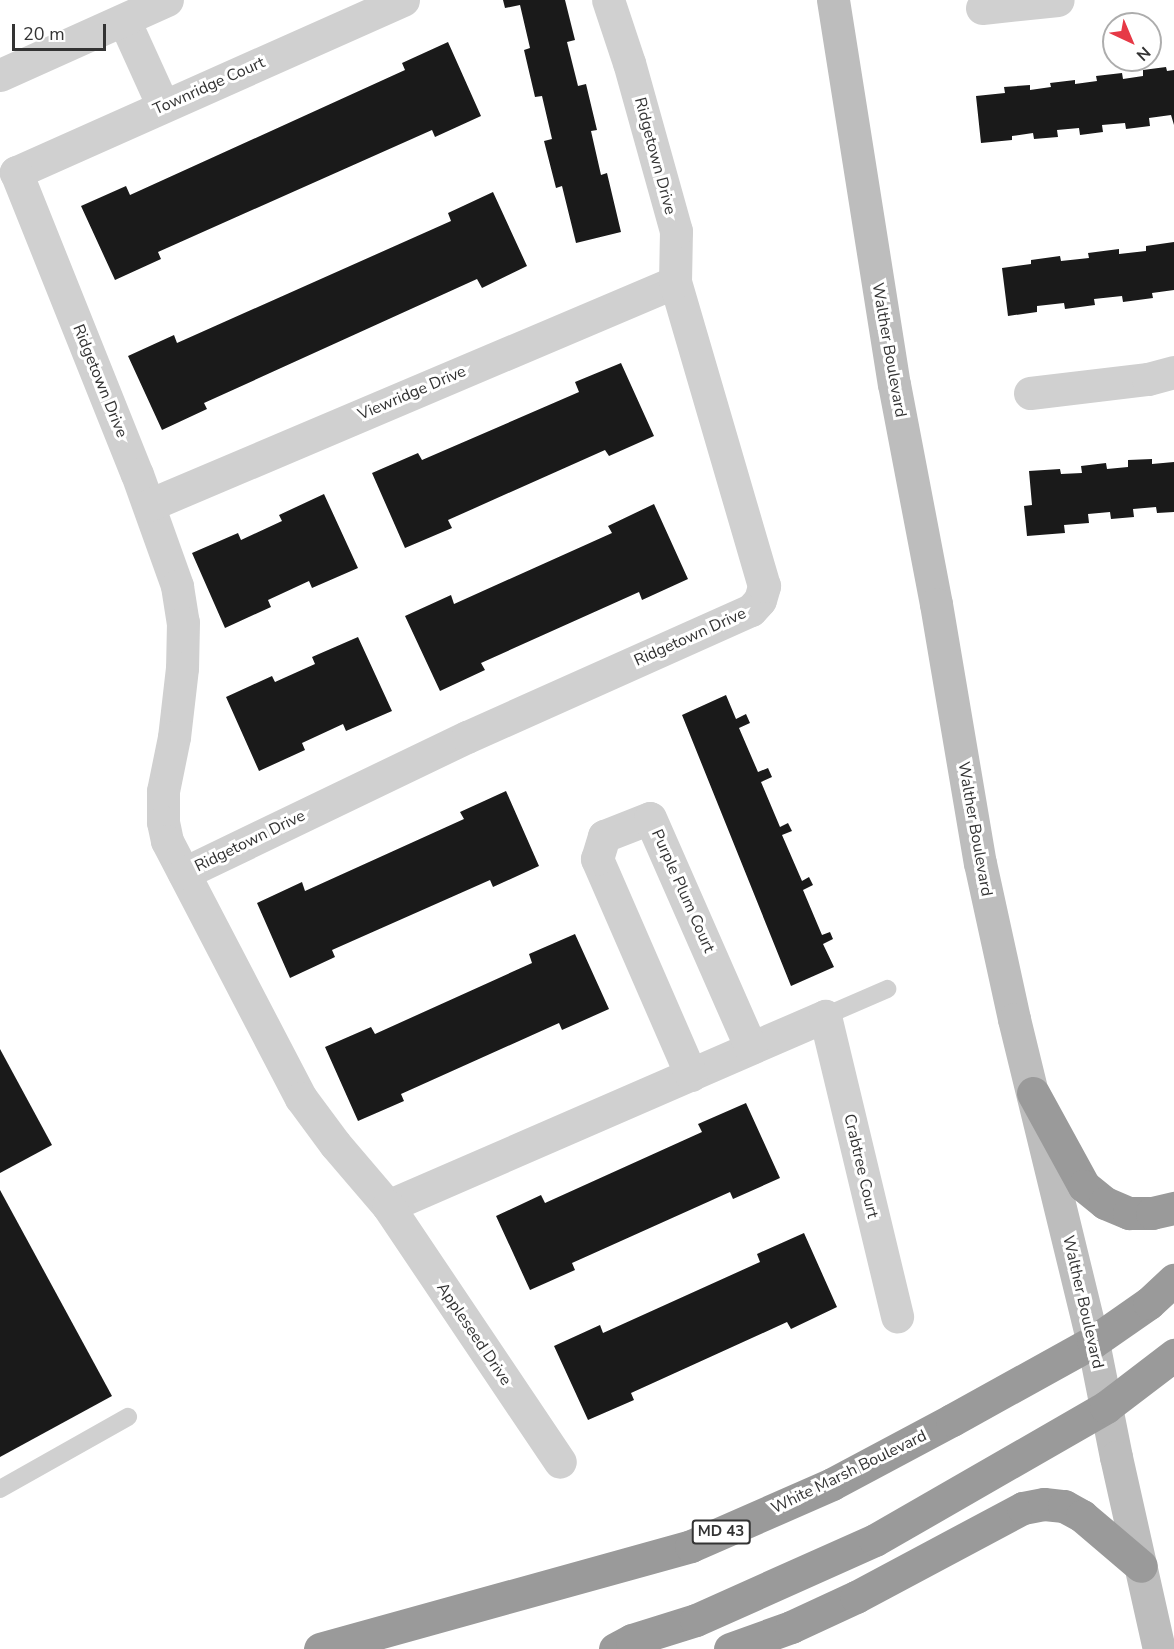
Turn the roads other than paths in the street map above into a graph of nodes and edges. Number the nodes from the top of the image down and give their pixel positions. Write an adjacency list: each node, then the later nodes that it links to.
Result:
1 (167, 0): 7 (street)
2 (403, 0): 9 (street, Townridge Court)
3 (608, 0): 11 (street, Ridgetown Drive)
4 (832, 0): 20 (main road, Walther Boulevard)
5 (1058, 0): 6 (street)
6 (982, 8)
7 (124, 20): 8 (street); 9 (street)
8 (0, 75)
9 (163, 106): 10 (street, Townridge Court)
10 (16, 172): 14 (street, Ridgetown Drive)
11 (675, 282): 14 (street, Viewridge Drive); 15 (street, Ridgetown Drive)
12 (1174, 372): 13 (street)
13 (1030, 393)
14 (149, 505): 15 (street, Ridgetown Drive)
15 (184, 873): 21 (street, Ridgetown Drive)
16 (887, 989): 17 (lane)
17 (825, 1016): 18 (street); 24 (street, Crabtree Court)
18 (751, 1048): 19 (street); 19 (street, Purple Plum Court)
19 (691, 1075): 21 (street)
20 (1033, 1093): 22 (highway); 25 (main road, Walther Boulevard)
21 (388, 1206): 29 (street, Appleseed Drive)
22 (1174, 1208)
23 (1174, 1280): 25 (highway, White Marsh Boulevard / MD 43)
24 (897, 1316)
25 (1094, 1342): 27 (main road, Walther Boulevard); 32 (highway, White Marsh Boulevard / MD 43)
26 (1174, 1355): 27 (highway)
27 (1106, 1407): 31 (main road, Walther Boulevard); 33 (highway)
28 (128, 1417): 30 (lane)
29 (560, 1462)
30 (0, 1489)
31 (1141, 1566): 34 (highway); 35 (main road, Walther Boulevard)
32 (320, 1649)
33 (615, 1649)
34 (730, 1649)
35 (1160, 1649)

